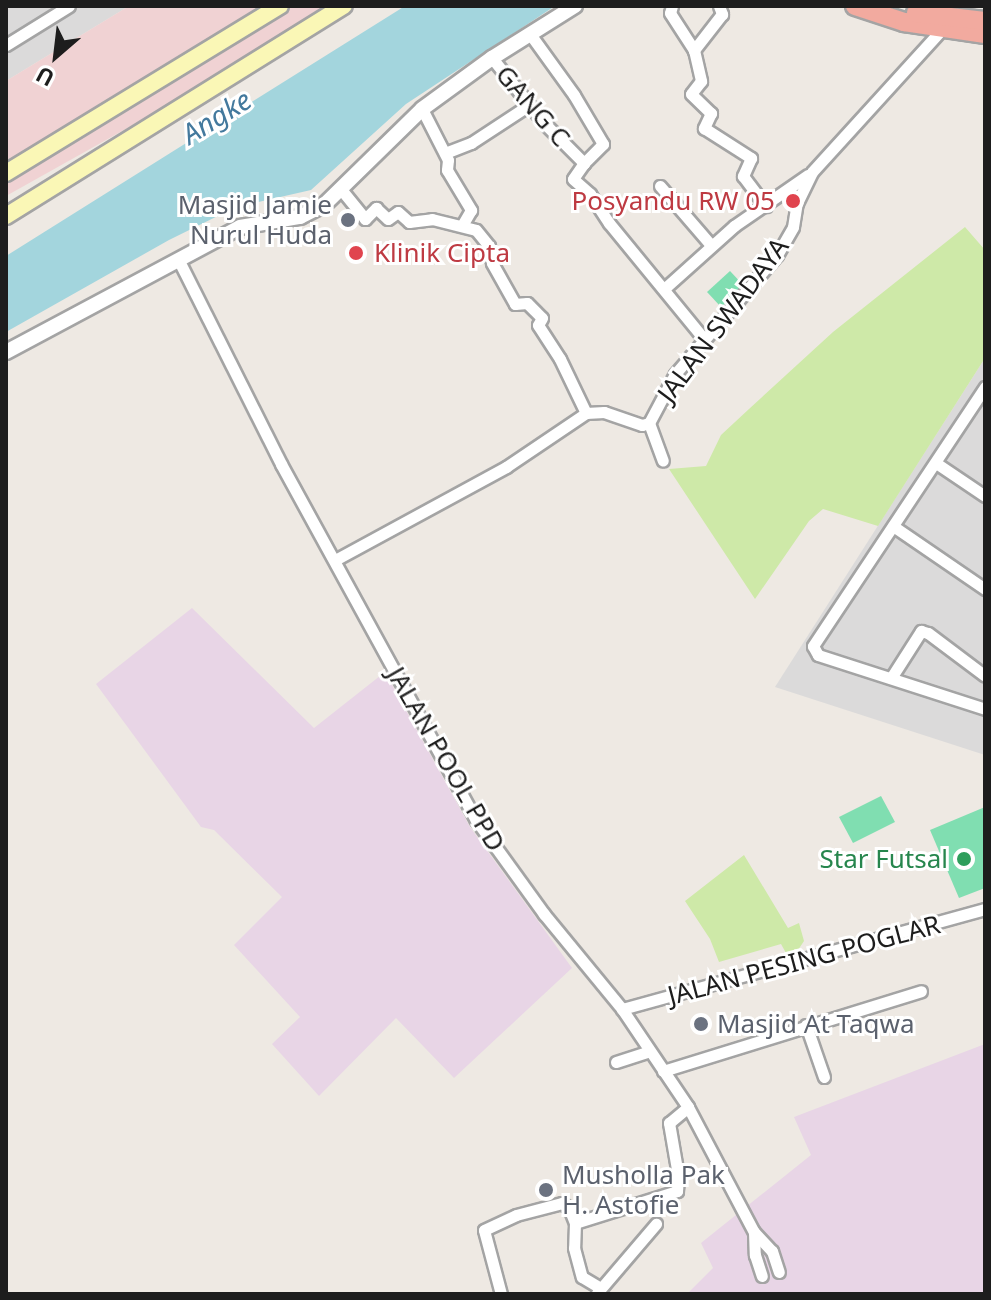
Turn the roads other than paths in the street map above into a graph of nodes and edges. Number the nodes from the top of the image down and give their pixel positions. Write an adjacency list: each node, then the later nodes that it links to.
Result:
1 (69, 6): 15 (street)
2 (280, 6): 23 (main road)
3 (344, 6): 27 (main road)
4 (575, 6): 13 (street)
5 (672, 6): 16 (street)
6 (719, 6): 16 (street)
7 (855, 6): 12 (highway)
8 (884, 6): 11 (highway)
9 (936, 6): 10 (highway)
10 (985, 11)
11 (985, 21)
12 (941, 30): 14 (highway); 22 (street, JALAN SWADAYA)
13 (530, 34): 17 (street); 21 (street)
14 (985, 34)
15 (6, 45)
16 (694, 50): 26 (street)
17 (492, 58): 18 (street, GANG C); 19 (street)
18 (529, 105): 20 (street); 21 (street, GANG C)
19 (422, 109): 20 (street); 25 (street)
20 (445, 153): 28 (street)
21 (584, 163): 31 (street, GANG C)
22 (812, 172): 26 (street); 32 (street, JALAN SWADAYA)
23 (6, 173)
24 (660, 186): 29 (street)
25 (340, 188): 28 (street); 30 (street)
26 (766, 206): 29 (street)
27 (6, 216)
28 (463, 224): 36 (street)
29 (711, 245): 31 (street)
30 (179, 261): 33 (street); 42 (street, JALAN POOL PPD)
31 (665, 288): 32 (street, GANG C)
32 (703, 338): 37 (street, JALAN SWADAYA)
33 (6, 352)
34 (985, 387): 35 (street)
35 (981, 403): 39 (street)
36 (586, 413): 37 (street); 42 (street)
37 (649, 423): 38 (street)
38 (663, 461)
39 (936, 463): 40 (street); 41 (street)
40 (985, 496)
41 (893, 526): 43 (street); 45 (street)
42 (335, 560): 49 (street, JALAN POOL PPD)
43 (985, 589)
44 (985, 676): 45 (street)
45 (891, 678): 46 (street)
46 (985, 709)
47 (985, 909): 49 (street, JALAN PESING POGLAR)
48 (921, 991): 50 (street)
49 (622, 1009): 51 (street, JALAN POOL PPD)
50 (806, 1025): 53 (street); 54 (street)
51 (649, 1051): 52 (street); 53 (street, JALAN POOL PPD)
52 (616, 1062)
53 (663, 1071): 55 (street, JALAN POOL PPD)
54 (824, 1077)
55 (688, 1107): 56 (street); 58 (street, JALAN POOL PPD)
56 (575, 1223): 61 (street); 62 (street)
57 (656, 1224): 61 (street)
58 (754, 1232): 59 (street, JALAN POOL PPD); 60 (street, JALAN POOL PPD)
59 (779, 1272)
60 (762, 1276)
61 (599, 1291)
62 (501, 1294)

